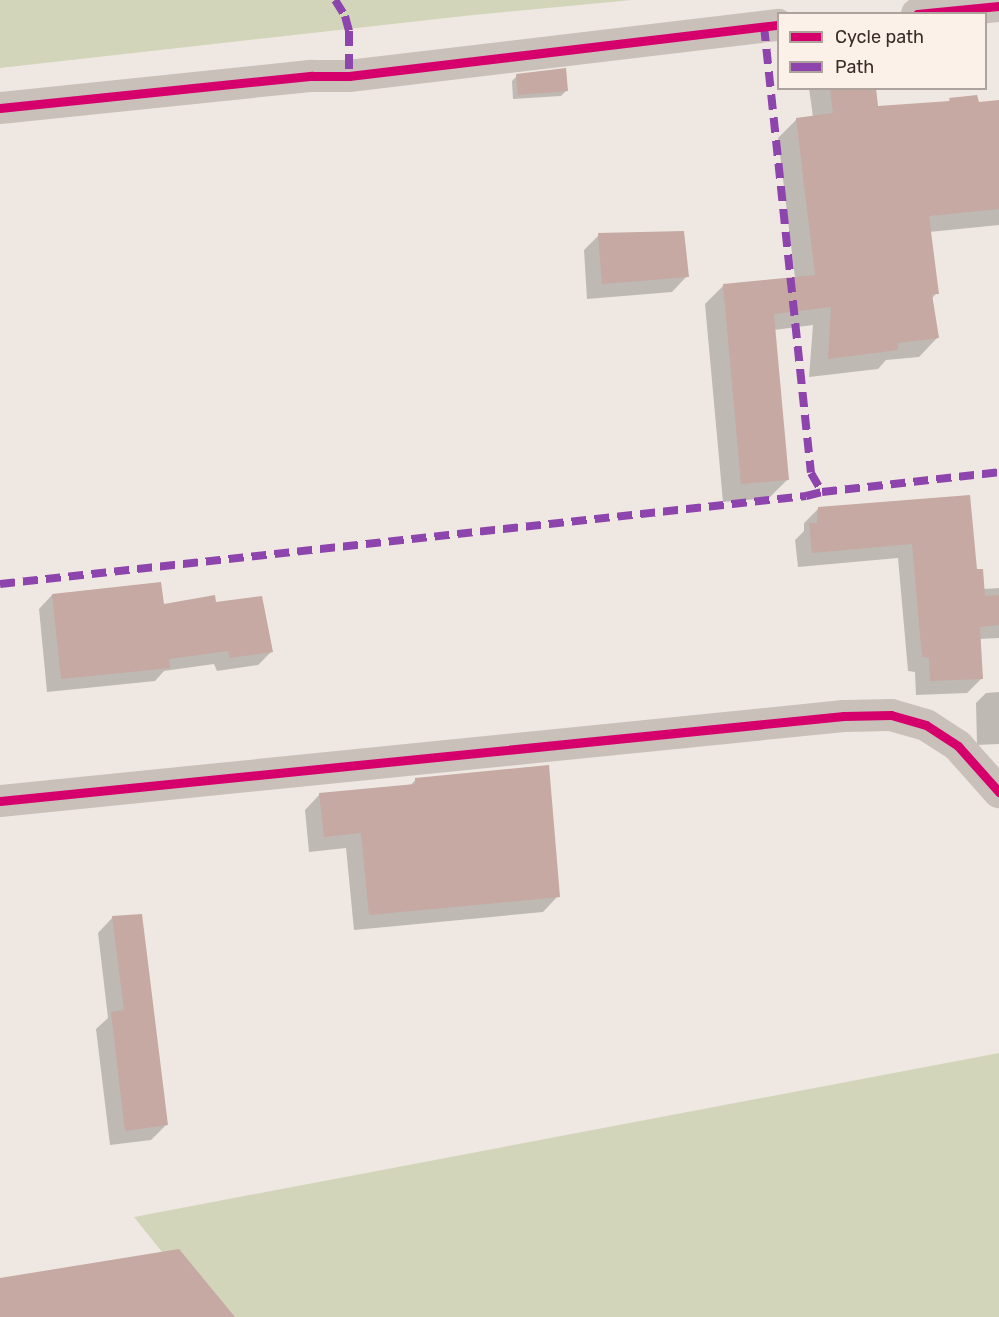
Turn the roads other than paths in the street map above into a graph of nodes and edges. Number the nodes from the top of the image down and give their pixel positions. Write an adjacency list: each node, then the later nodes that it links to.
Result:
1 (999, 6): 2 (street)
2 (938, 12)
3 (777, 25): 4 (street)
4 (0, 108)
5 (999, 792): 6 (street)
6 (0, 801)

